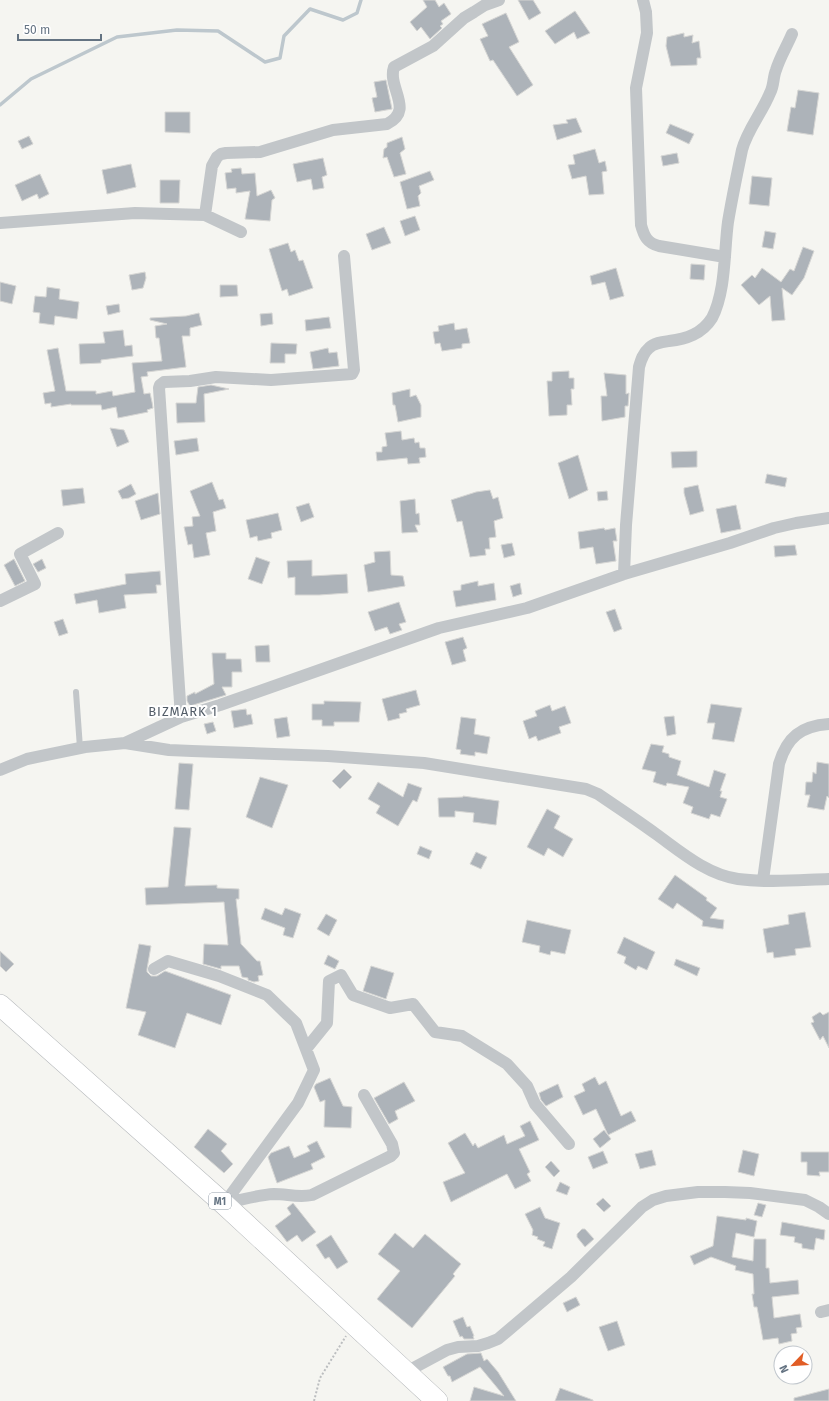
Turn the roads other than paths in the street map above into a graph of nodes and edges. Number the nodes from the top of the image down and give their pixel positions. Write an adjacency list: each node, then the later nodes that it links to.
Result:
1 (498, 0): 4 (street)
2 (643, 0): 8 (street)
3 (792, 34): 8 (street)
4 (205, 214): 5 (street); 6 (street)
5 (0, 223)
6 (241, 232)
7 (344, 256): 14 (street)
8 (725, 257): 11 (street)
9 (829, 518): 11 (street)
10 (58, 533): 12 (street)
11 (624, 574): 14 (street)
12 (0, 601)
13 (76, 692): 17 (lane)
14 (181, 717): 16 (street)
15 (829, 724): 20 (street)
16 (125, 743): 17 (street); 20 (street)
17 (80, 748): 18 (street)
18 (0, 770)
19 (829, 879): 20 (street)
20 (763, 880)
21 (154, 969): 23 (street)
22 (0, 1004): 26 (highway, M1)
23 (306, 1049): 25 (street); 26 (street)
24 (364, 1095): 26 (street)
25 (569, 1144)
26 (224, 1204): 28 (highway, M1)
27 (829, 1214): 28 (street)
28 (406, 1372): 29 (highway, M1)
29 (437, 1401)

